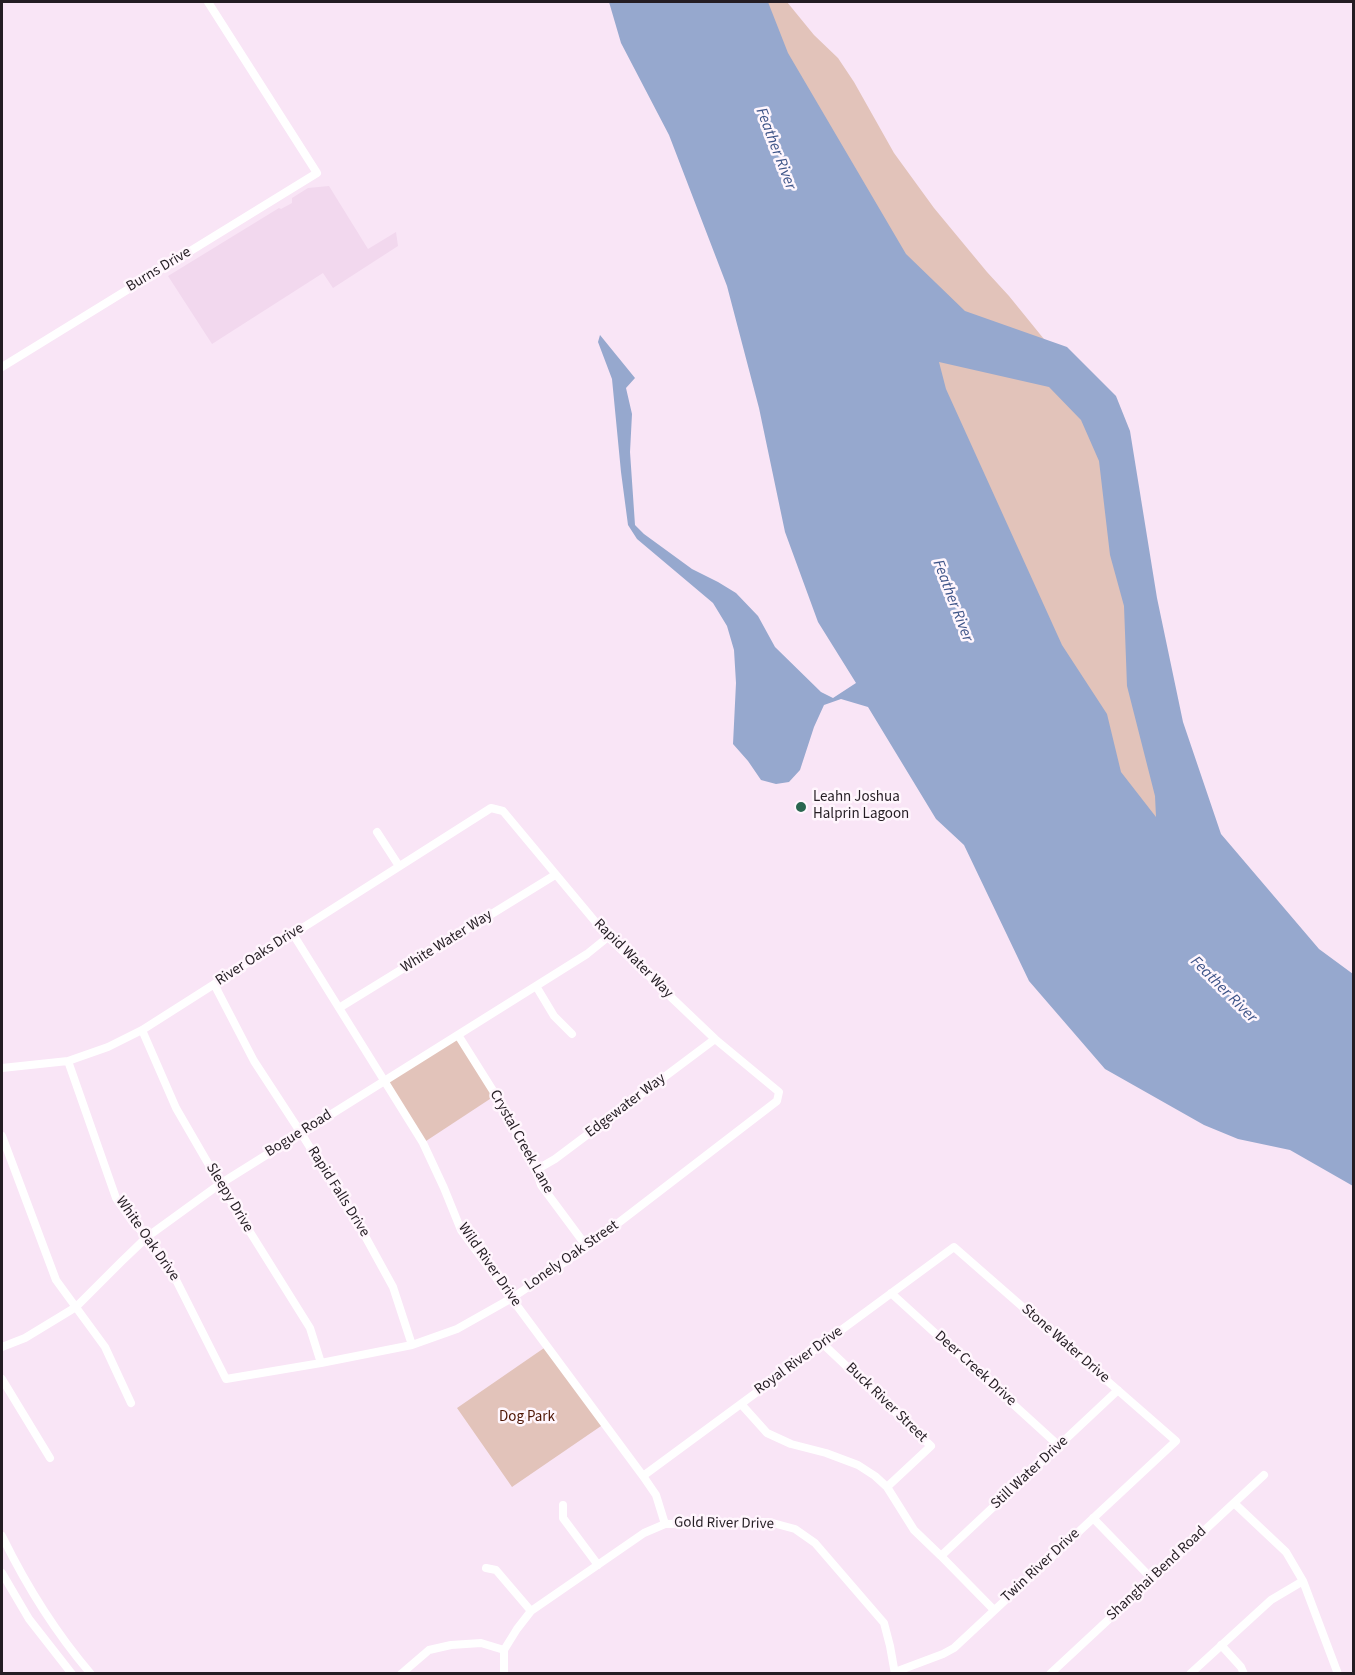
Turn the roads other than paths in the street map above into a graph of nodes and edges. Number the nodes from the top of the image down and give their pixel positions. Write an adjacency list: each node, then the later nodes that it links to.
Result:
1 (208, 2): 2 (street, Burns Drive)
2 (2, 367)
3 (503, 811): 5 (street, River Oaks Drive); 6 (street, Rapid Water Way)
4 (377, 832): 5 (street)
5 (399, 866): 7 (street, River Oaks Drive)
6 (555, 875): 8 (street, Rapid Water Way); 11 (street, White Water Way)
7 (293, 934): 9 (street, River Oaks Drive); 11 (street, Wild River Drive)
8 (608, 937): 10 (street, Bogue Road); 15 (street, Rapid Water Way)
9 (214, 984): 12 (street, River Oaks Drive); 20 (street, Rapid Falls Drive)
10 (536, 986): 13 (street); 14 (street, Bogue Road)
11 (339, 1008): 18 (street, Wild River Drive)
12 (142, 1030): 16 (street, River Oaks Drive); 23 (street, Sleepy Drive)
13 (572, 1034)
14 (458, 1035): 18 (street, Bogue Road); 22 (street, Crystal Creek Lane)
15 (715, 1039): 19 (street, Rapid Water Way); 22 (street, Edgewater Way)
16 (68, 1061): 17 (street, River Oaks Drive); 24 (street, White Oak Drive)
17 (2, 1068)
18 (384, 1080): 20 (street, Bogue Road); 28 (street, Wild River Drive)
19 (779, 1092): 25 (street, Lonely Oak Street)
20 (302, 1133): 23 (street, Bogue Road); 31 (street, Rapid Falls Drive)
21 (2, 1136): 29 (street)
22 (536, 1170): 25 (street, Crystal Creek Lane)
23 (220, 1184): 24 (street, Bogue Road); 33 (street, Sleepy Drive)
24 (147, 1237): 29 (street, Bogue Road); 35 (street, White Oak Drive)
25 (587, 1247): 28 (street, Lonely Oak Street)
26 (954, 1247): 27 (street, Royal River Drive); 36 (street, Stone Water Drive)
27 (891, 1293): 30 (street, Royal River Drive); 40 (street, Deer Creek Drive)
28 (512, 1298): 31 (street, Lonely Oak Street); 43 (street, Wild River Drive)
29 (76, 1307): 32 (street, Bogue Road); 37 (street)
30 (823, 1344): 38 (street, Royal River Drive); 44 (street, Buck River Street)
31 (412, 1345): 33 (street, Lonely Oak Street)
32 (2, 1347)
33 (321, 1363): 35 (street, Lonely Oak Street)
34 (2, 1379): 41 (street)
35 (226, 1379)
36 (1118, 1390): 39 (street, Stone Water Drive); 40 (street, Still Water Drive)
37 (131, 1403)
38 (741, 1404): 43 (street, Royal River Drive); 44 (street)
39 (1176, 1441): 47 (street, Twin River Drive)
40 (1058, 1445): 50 (street, Still Water Drive)
41 (50, 1458)
42 (1264, 1475): 45 (street, Shanghai Bend Road)
43 (643, 1476): 48 (street, Wild River Drive)
44 (887, 1487): 50 (street)
45 (1234, 1503): 54 (street, Shanghai Bend Road); 55 (street)
46 (562, 1506): 51 (street)
47 (1093, 1518): 54 (street); 58 (street, Twin River Drive)
48 (665, 1524): 51 (street, Gold River Drive); 62 (street, Gold River Drive)
49 (2, 1536): 56 (street)
50 (942, 1556): 58 (street)
51 (598, 1565): 59 (street, Gold River Drive)
52 (486, 1569): 59 (street)
53 (2, 1573): 57 (street)
54 (1152, 1579): 67 (street, Shanghai Bend Road)
55 (1303, 1581): 60 (street); 70 (street)
56 (29, 1587): 57 (street); 64 (street)
57 (14, 1594): 63 (street)
58 (994, 1610): 62 (street, Twin River Drive)
59 (531, 1611): 61 (street, Gold River Drive)
60 (1221, 1645): 68 (street); 69 (street)
61 (504, 1650): 65 (street); 66 (street)
62 (895, 1673)
63 (72, 1674)
64 (91, 1674)
65 (401, 1674)
66 (504, 1674)
67 (1050, 1674)
68 (1190, 1674)
69 (1244, 1674)
70 (1338, 1674)

